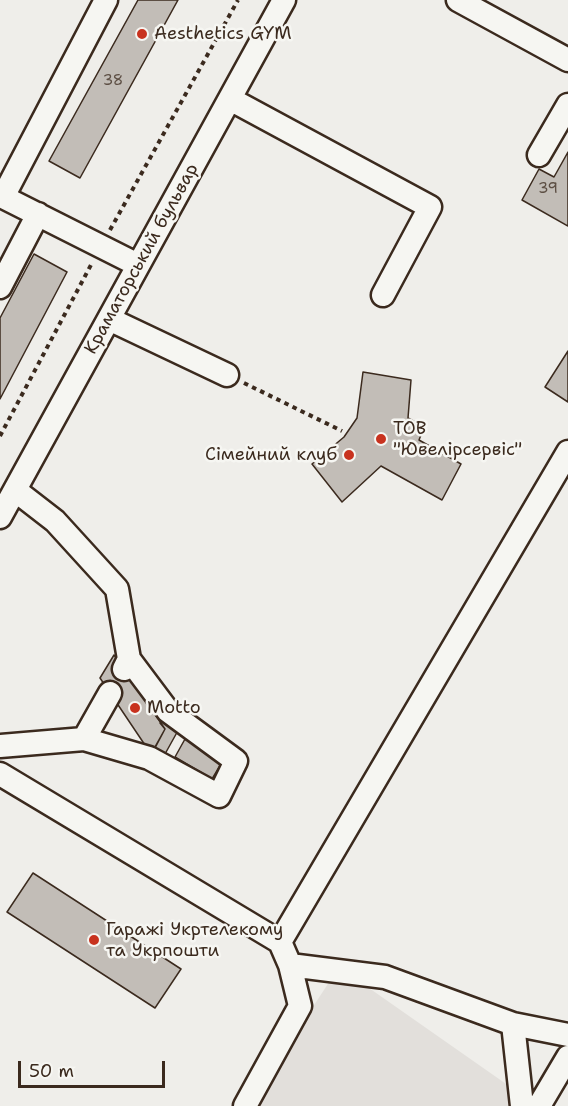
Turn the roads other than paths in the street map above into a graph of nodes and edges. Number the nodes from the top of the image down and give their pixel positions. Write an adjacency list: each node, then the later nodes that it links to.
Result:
1 (106, 0): 8 (street)
2 (458, 0): 4 (street)
3 (279, 2): 5 (street, Краматорський бульвар)
4 (568, 60)
5 (230, 99): 10 (street, Краматорський бульвар); 12 (street)
6 (568, 105): 7 (street)
7 (539, 155)
8 (1, 196): 9 (street)
9 (38, 214): 10 (street); 11 (street)
10 (138, 266): 13 (street, Краматорський бульвар)
11 (0, 287)
12 (383, 295)
13 (109, 319): 14 (street); 16 (street, Краматорський бульвар)
14 (227, 375)
15 (568, 452): 22 (street)
16 (15, 490): 17 (street, Краматорський бульвар); 19 (street)
17 (0, 517)
18 (110, 693): 19 (street)
19 (84, 739): 20 (street)
20 (0, 746)
21 (0, 774): 22 (street)
22 (280, 942): 23 (street)
23 (290, 965): 24 (street); 27 (street)
24 (513, 1024): 25 (street); 28 (street)
25 (568, 1035)
26 (568, 1057): 29 (street)
27 (245, 1106)
28 (522, 1106)
29 (539, 1106)

